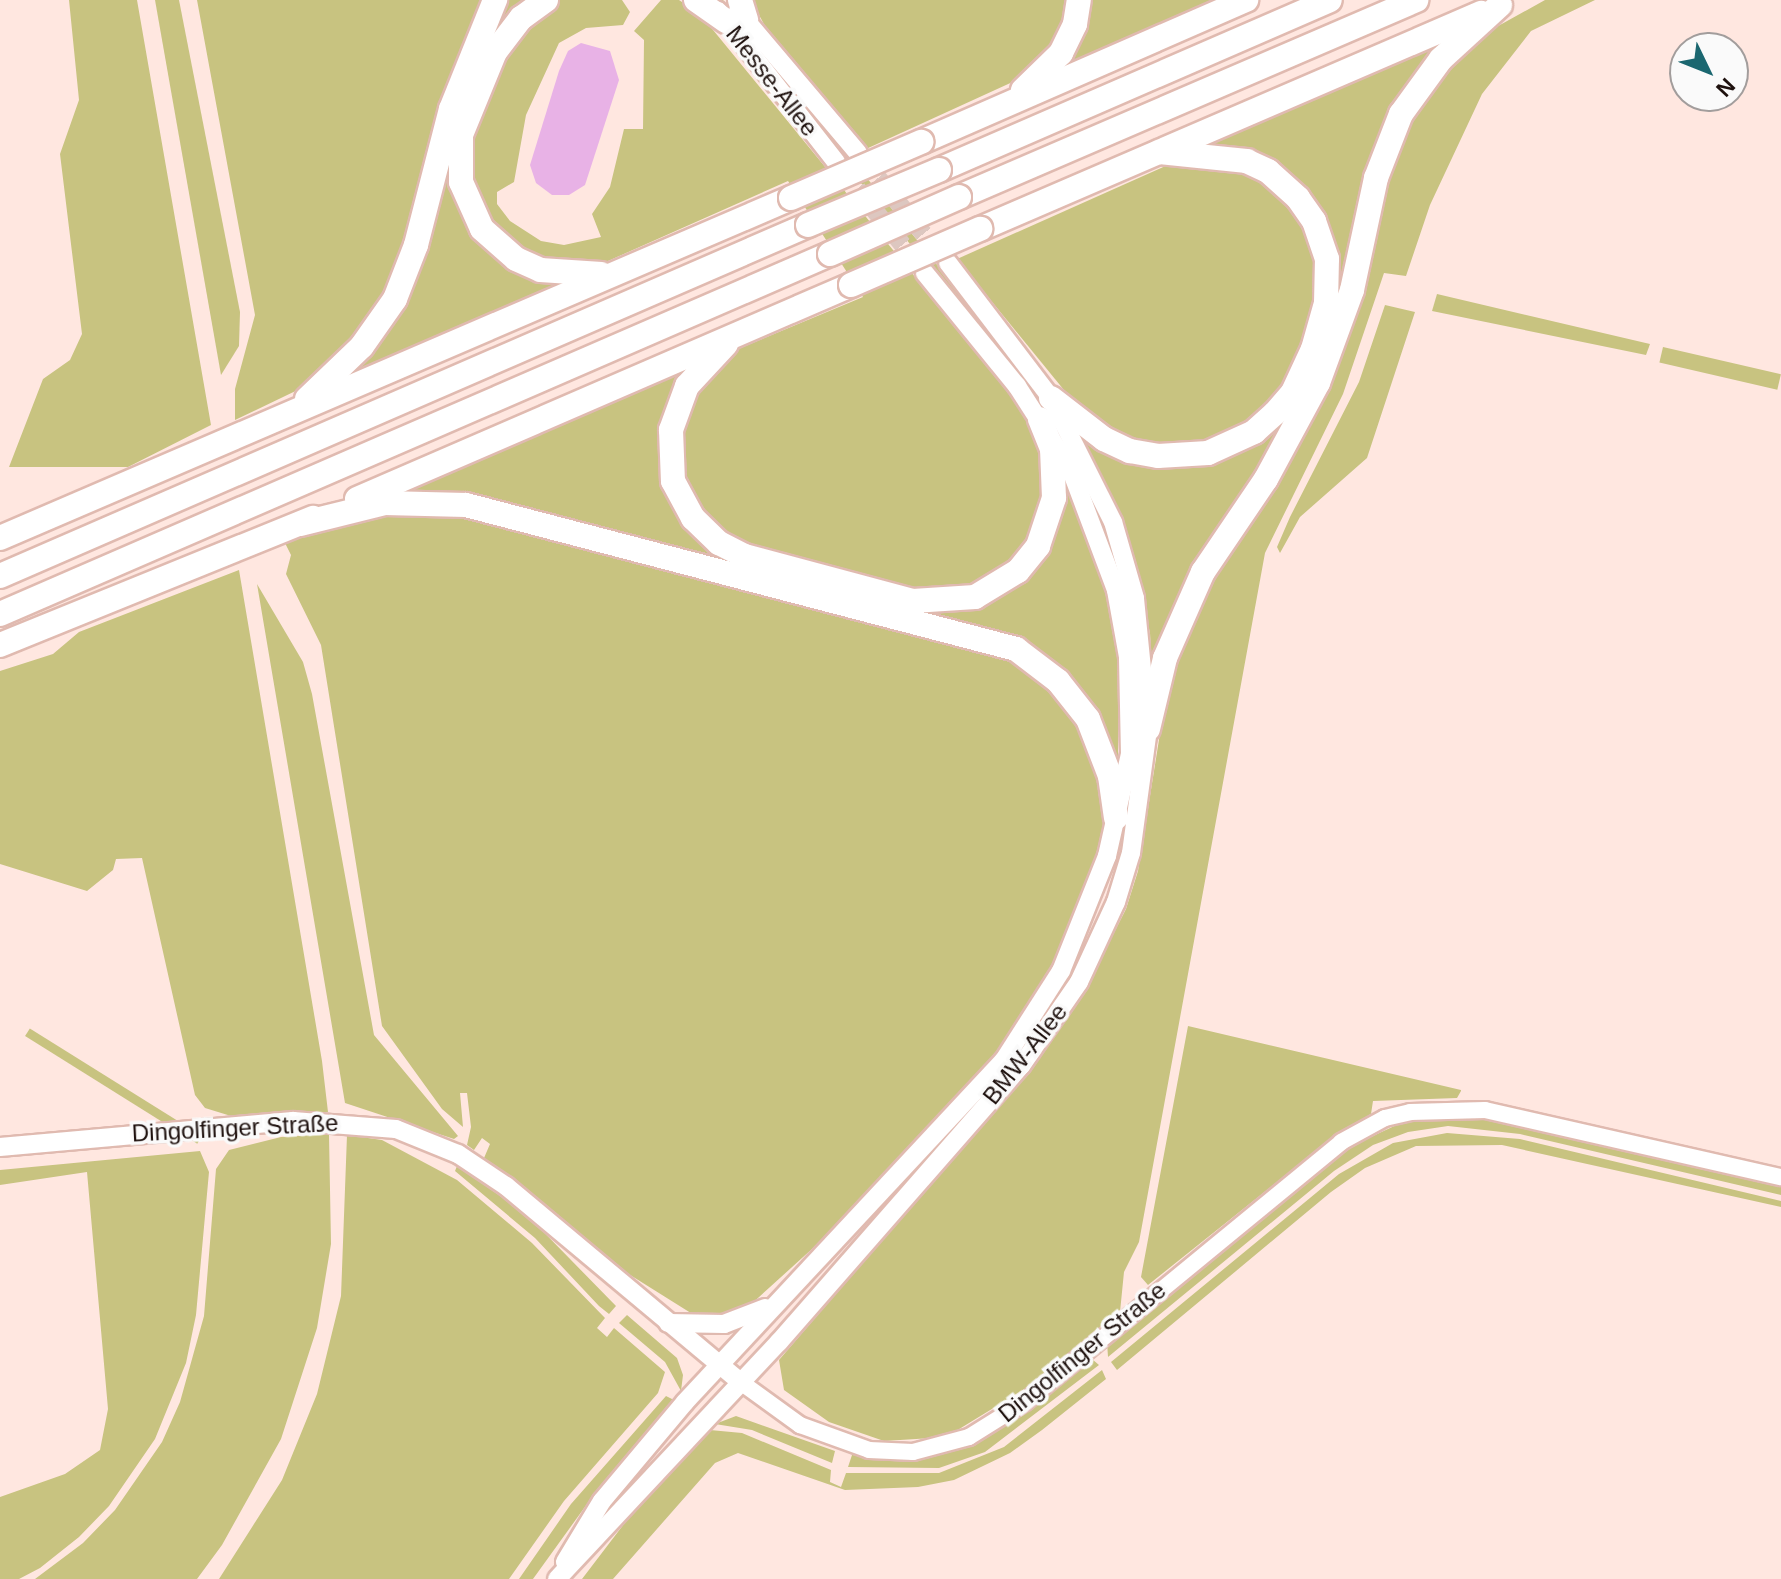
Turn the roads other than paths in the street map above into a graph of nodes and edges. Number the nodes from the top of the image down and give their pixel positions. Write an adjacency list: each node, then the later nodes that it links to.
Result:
1 (495, 0): 20 (highway)
2 (546, 0): 16 (highway)
3 (696, 0): 10 (highway)
4 (708, 0): 10 (main road, Messe-Allee)
5 (1079, 0): 11 (highway)
6 (1246, 0): 11 (highway)
7 (1330, 0): 23 (highway, bridge)
8 (1416, 0): 24 (highway, bridge)
9 (1505, 2): 12 (highway); 26 (highway)
10 (735, 10): 13 (main road, Messe-Allee); 14 (main road, Messe-Allee)
11 (991, 112): 16 (highway, bridge)
12 (1159, 152): 18 (highway, bridge); 19 (highway)
13 (858, 153)
14 (836, 162)
15 (948, 263): 19 (main road)
16 (627, 270): 20 (highway)
17 (925, 273): 19 (main road)
18 (733, 336): 19 (highway); 21 (highway)
19 (1046, 409): 26 (main road, BMW-Allee); 27 (main road, BMW-Allee)
20 (283, 418): 22 (highway)
21 (300, 524): 25 (highway); 27 (highway)
22 (0, 538)
23 (0, 576)
24 (0, 614)
25 (0, 645)
26 (1148, 729): 33 (main road, BMW-Allee)
27 (1116, 818): 30 (main road, BMW-Allee)
28 (0, 1147): 31 (main road, Dingolfinger Straße)
29 (1781, 1177): 33 (street, Dingolfinger Straße)
30 (778, 1301): 31 (main road); 32 (main road, BMW-Allee)
31 (668, 1323): 32 (main road, Dingolfinger Straße)
32 (719, 1365): 33 (main road, Dingolfinger Straße); 34 (main road, BMW-Allee)
33 (742, 1383): 34 (main road, BMW-Allee)
34 (556, 1579)

